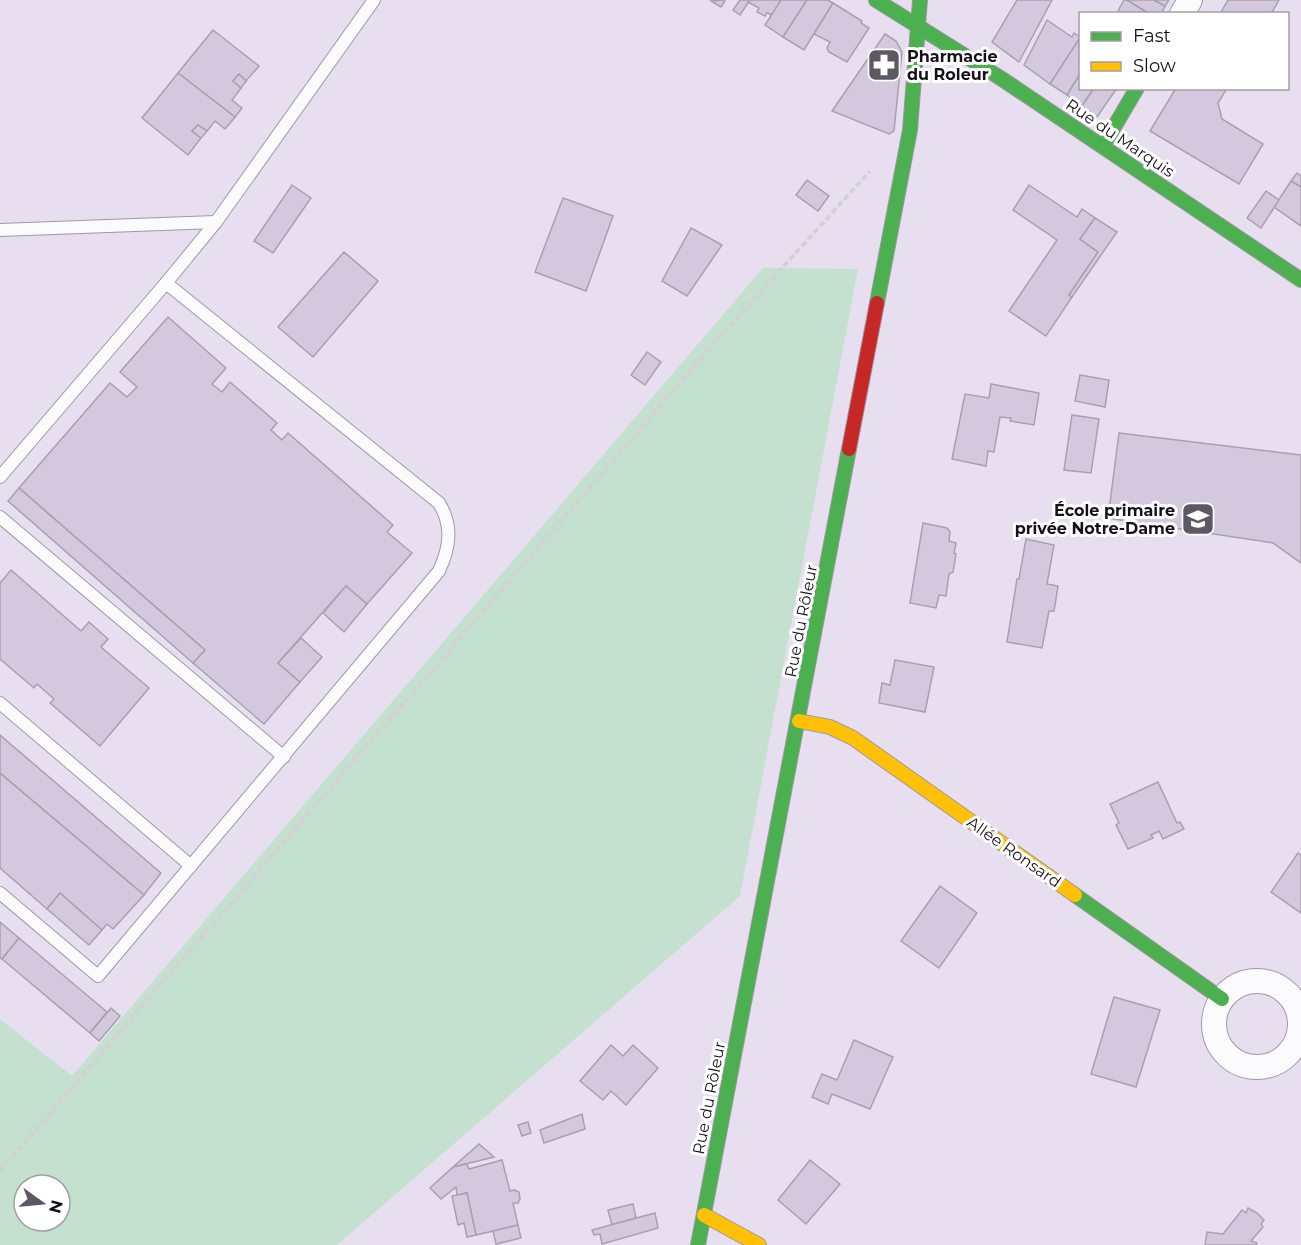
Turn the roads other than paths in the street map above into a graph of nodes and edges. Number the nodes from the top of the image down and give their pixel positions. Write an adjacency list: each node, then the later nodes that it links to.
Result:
1 (374, 0): 7 (lane)
2 (876, 0): 4 (street, Rue du Marquis)
3 (920, 0): 4 (street, Rue du Rôleur)
4 (918, 26): 6 (street, Rue du Marquis); 14 (street, Rue du Rôleur)
5 (1136, 90): 6 (street)
6 (1103, 147): 9 (street, Rue du Marquis)
7 (216, 222): 8 (lane); 10 (lane)
8 (0, 230)
9 (1301, 280)
10 (166, 283): 11 (lane); 15 (lane)
11 (0, 477)
12 (0, 517): 15 (lane)
13 (0, 704): 16 (lane)
14 (798, 721): 18 (street, Allée Ronsard); 19 (street, Rue du Rôleur)
15 (285, 757): 16 (lane)
16 (191, 866): 17 (lane)
17 (0, 893)
18 (1222, 999)
19 (704, 1215): 20 (street, Rue du Rôleur); 21 (street)
20 (698, 1245)
21 (759, 1245)

